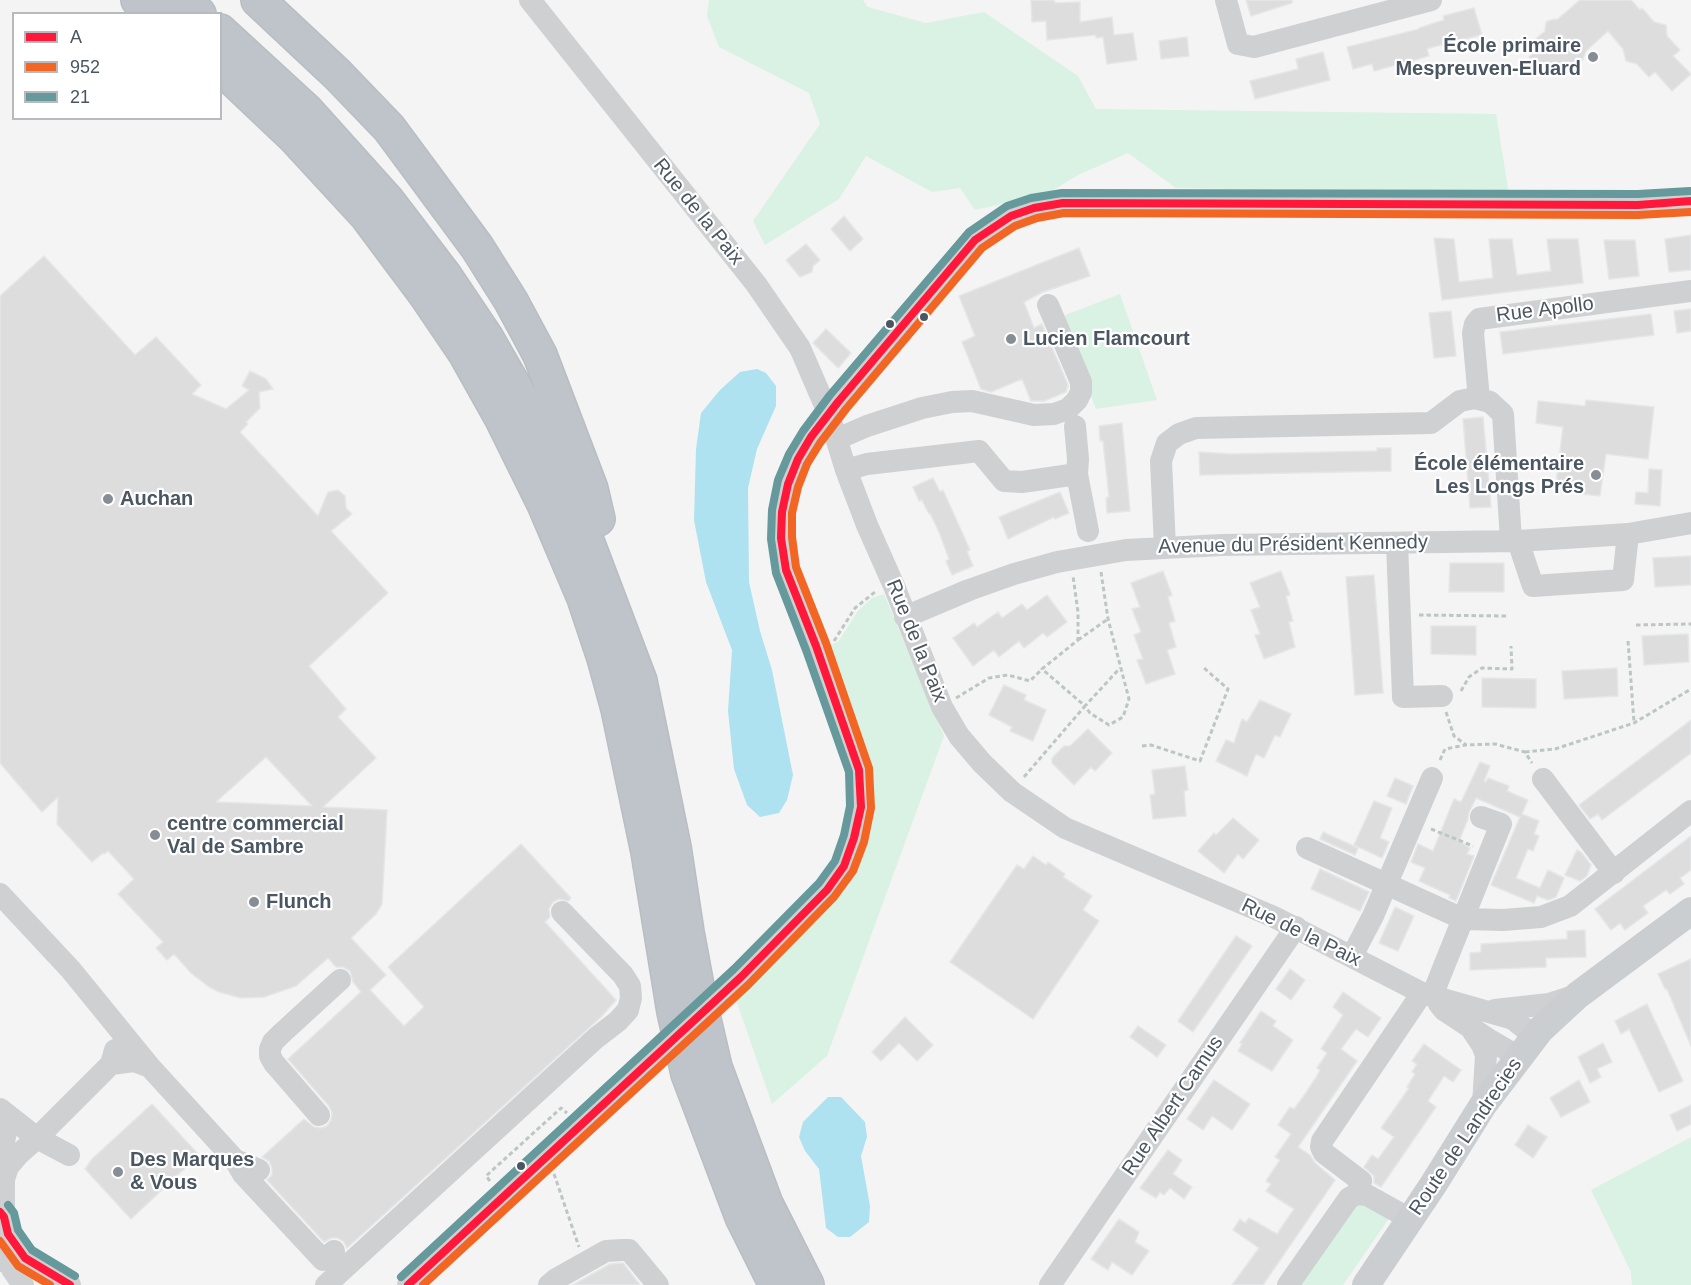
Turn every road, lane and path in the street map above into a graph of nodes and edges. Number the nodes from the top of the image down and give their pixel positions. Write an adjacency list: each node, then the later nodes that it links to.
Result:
1 (138, 0): 7 (highway)
2 (182, 0): 8 (highway)
3 (258, 0): 42 (highway)
4 (530, 0): 15 (street, Rue de la Paix)
5 (1226, 0): 6 (street)
6 (1431, 0)
7 (153, 12)
8 (197, 12)
9 (222, 33): 42 (highway)
10 (222, 70): 99 (highway)
11 (1691, 201): 15 (street)
12 (1691, 291): 14 (street, Rue Apollo)
13 (1048, 305): 17 (street)
14 (1479, 399): 23 (street); 25 (street)
15 (829, 415): 17 (street, Rue de la Paix); 37 (street)
16 (1076, 426): 19 (street)
17 (837, 439): 18 (street, Rue de la Paix)
18 (846, 470): 19 (street); 28 (street, Rue de la Paix)
19 (1077, 474): 21 (street)
20 (1691, 523): 22 (street, Avenue du Président Kennedy)
21 (1088, 531)
22 (1628, 534): 23 (street, Avenue du Président Kennedy); 23 (street)
23 (1514, 541): 24 (street, Avenue du Président Kennedy)
24 (1396, 543): 25 (street, Avenue du Président Kennedy); 29 (street)
25 (1165, 547): 26 (street, Avenue du Président Kennedy)
26 (1098, 554): 27 (street, Avenue du Président Kennedy); 32 (path)
27 (1069, 560): 31 (street, Avenue du Président Kennedy); 35 (path)
28 (894, 586): 31 (street, Rue de la Paix); 37 (path)
29 (1399, 615): 30 (path); 44 (street)
30 (1506, 616)
31 (905, 617): 46 (street, Rue de la Paix)
32 (1108, 619): 35 (path); 39 (path)
33 (1691, 624): 34 (path)
34 (1636, 625)
35 (1078, 640): 41 (path)
36 (1628, 640): 47 (path)
37 (816, 646): 96 (street, bridge)
38 (1511, 646): 44 (path)
39 (1120, 668): 45 (path); 45 (path)
40 (1204, 668): 49 (path)
41 (1042, 669): 45 (path); 46 (path)
42 (640, 681): 100 (highway)
43 (1691, 689): 47 (path)
44 (1442, 696): 48 (path)
45 (1084, 706): 53 (path)
46 (942, 707): 53 (street, Rue de la Paix)
47 (1634, 723): 50 (path)
48 (1466, 745): 50 (path); 51 (path)
49 (1142, 746)
50 (1525, 752): 52 (path)
51 (1432, 778): 56 (street)
52 (1544, 779): 59 (street)
53 (1012, 792): 65 (street, Rue de la Paix)
54 (1691, 811): 59 (street)
55 (1481, 817): 58 (street)
56 (1413, 822): 58 (path); 60 (street)
57 (1307, 848): 60 (street)
58 (1489, 853): 64 (street)
59 (1614, 873): 64 (street)
60 (1387, 884): 64 (street); 66 (street)
61 (0, 894): 72 (street)
62 (1691, 911): 69 (main road, Route de Landrecies)
63 (562, 912): 74 (street)
64 (1463, 919): 68 (street)
65 (1296, 927): 66 (street, Rue de la Paix); 101 (street, Rue Albert Camus)
66 (1352, 956): 68 (street, Rue de la Paix)
67 (340, 980): 81 (street)
68 (1427, 994): 71 (street); 73 (street, Rue de la Paix); 88 (street)
69 (1578, 994): 71 (street); 75 (main road, Route de Landrecies)
70 (618, 1002): 74 (street)
71 (1487, 1011): 75 (street)
72 (113, 1022): 76 (street); 77 (street)
73 (1467, 1024): 75 (street, Rue de la Paix); 79 (street)
74 (596, 1038): 95 (street)
75 (1527, 1047): 79 (main road, Route de Landrecies)
76 (111, 1064): 77 (street); 78 (street)
77 (150, 1067): 85 (street)
78 (75, 1101): 80 (street); 82 (street)
79 (1483, 1105): 89 (main road, Route de Landrecies)
80 (3, 1112): 82 (street); 83 (street)
81 (319, 1115)
82 (37, 1138): 84 (street); 90 (street)
83 (2, 1153)
84 (69, 1155)
85 (235, 1160): 87 (street); 91 (street)
86 (551, 1165): 92 (path)
87 (258, 1170)
88 (1357, 1194): 89 (street); 102 (street)
89 (1410, 1219): 103 (main road, Route de Landrecies)
90 (3, 1235): 93 (street); 94 (street)
91 (334, 1251)
92 (584, 1263): 97 (street); 98 (street)
93 (23, 1285)
94 (70, 1285)
95 (326, 1285)
96 (408, 1285)
97 (549, 1285)
98 (658, 1285)
99 (776, 1285)
100 (807, 1285)
101 (1050, 1285)
102 (1288, 1285)
103 (1366, 1285)

